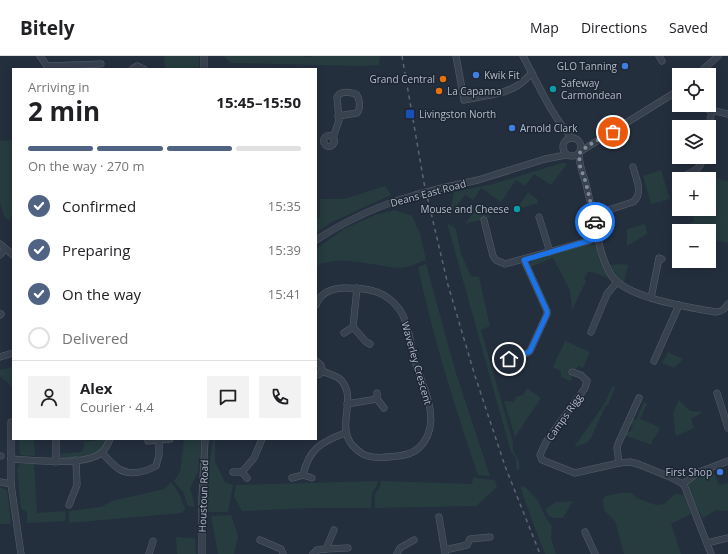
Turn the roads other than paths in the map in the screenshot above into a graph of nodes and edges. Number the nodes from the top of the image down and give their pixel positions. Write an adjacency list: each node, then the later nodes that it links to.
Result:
1 (40, 56): 7 (street)
2 (204, 56): 9 (street)
3 (456, 56): 11 (street)
4 (523, 56): 11 (street)
5 (718, 56): 10 (street)
6 (101, 64): 8 (street)
7 (47, 67): 8 (street)
8 (90, 67)
9 (204, 68)
10 (705, 68)
11 (532, 73): 16 (street)
12 (672, 94): 19 (street)
13 (716, 111): 14 (street)
14 (728, 114)
15 (338, 116): 15 (street); 17 (street)
16 (563, 126): 18 (street); 22 (street)
17 (332, 135): 21 (street); 21 (street)
18 (576, 139): 19 (street); 22 (street); 23 (street)
19 (598, 139): 23 (street)
20 (317, 142): 21 (street)
21 (323, 142)
22 (564, 144): 24 (street); 25 (street, Deans East Road)
23 (580, 152): 24 (street); 27 (street)
24 (569, 156): 25 (street, Deans East Road); 27 (street)
25 (545, 159): 34 (street, Deans East Road, bridge)
26 (702, 164): 29 (street)
27 (580, 166): 30 (street)
28 (633, 167): 30 (street)
29 (692, 172)
30 (593, 214): 33 (street)
31 (539, 216): 37 (street)
32 (484, 220): 41 (street)
33 (598, 238): 37 (street); 42 (street)
34 (317, 239)
35 (0, 244): 36 (street)
36 (6, 249): 38 (street); 39 (street)
37 (550, 252): 41 (street)
38 (12, 254)
39 (0, 255)
40 (662, 258): 44 (street)
41 (524, 260): 56 (street)
42 (617, 282): 44 (street); 49 (street)
43 (357, 288): 45 (street, Waverley Crescent); 48 (street); 66 (street, Waverley Crescent)
44 (651, 298): 47 (street)
45 (317, 303)
46 (728, 304): 47 (street)
47 (679, 305): 54 (street)
48 (353, 327): 50 (street); 51 (street)
49 (591, 332)
50 (344, 334)
51 (370, 344)
52 (12, 353): 53 (street)
53 (0, 357)
54 (654, 361)
55 (317, 362): 57 (street)
56 (499, 362)
57 (322, 371): 59 (street); 62 (street)
58 (572, 372): 78 (street, Camps Rigg)
59 (317, 374)
60 (717, 393): 65 (street)
61 (639, 398): 78 (street)
62 (347, 404): 63 (street); 66 (street)
63 (384, 408)
64 (11, 422): 74 (street)
65 (728, 428)
66 (345, 433): 81 (street)
67 (56, 440): 77 (street)
68 (110, 440): 73 (street)
69 (159, 440): 72 (street); 73 (street)
70 (205, 440): 103 (street, Houstoun Road)
71 (262, 440): 80 (street)
72 (148, 441)
73 (102, 453): 75 (street)
74 (10, 459): 77 (street); 86 (street)
75 (76, 460): 77 (street); 88 (street)
76 (728, 461): 87 (street)
77 (56, 462)
78 (619, 463): 87 (street, Camps Rigg)
79 (233, 472): 80 (street)
80 (242, 472): 82 (street)
81 (303, 475): 83 (street); 84 (street)
82 (247, 478)
83 (292, 478)
84 (312, 478)
85 (0, 482): 86 (street)
86 (11, 484): 101 (street)
87 (683, 484): 97 (street)
88 (69, 505)
89 (439, 517): 100 (street)
90 (334, 530): 99 (street)
91 (585, 532): 107 (street)
92 (490, 537): 100 (street)
93 (728, 538): 97 (street)
94 (260, 540): 104 (street)
95 (414, 540): 106 (street)
96 (153, 541): 102 (street)
97 (707, 543): 108 (street)
98 (348, 548): 99 (street)
99 (326, 549): 105 (street)
100 (445, 552)
101 (21, 554)
102 (149, 554)
103 (202, 554)
104 (283, 554)
105 (313, 554)
106 (397, 554)
107 (595, 554)
108 (711, 554)

